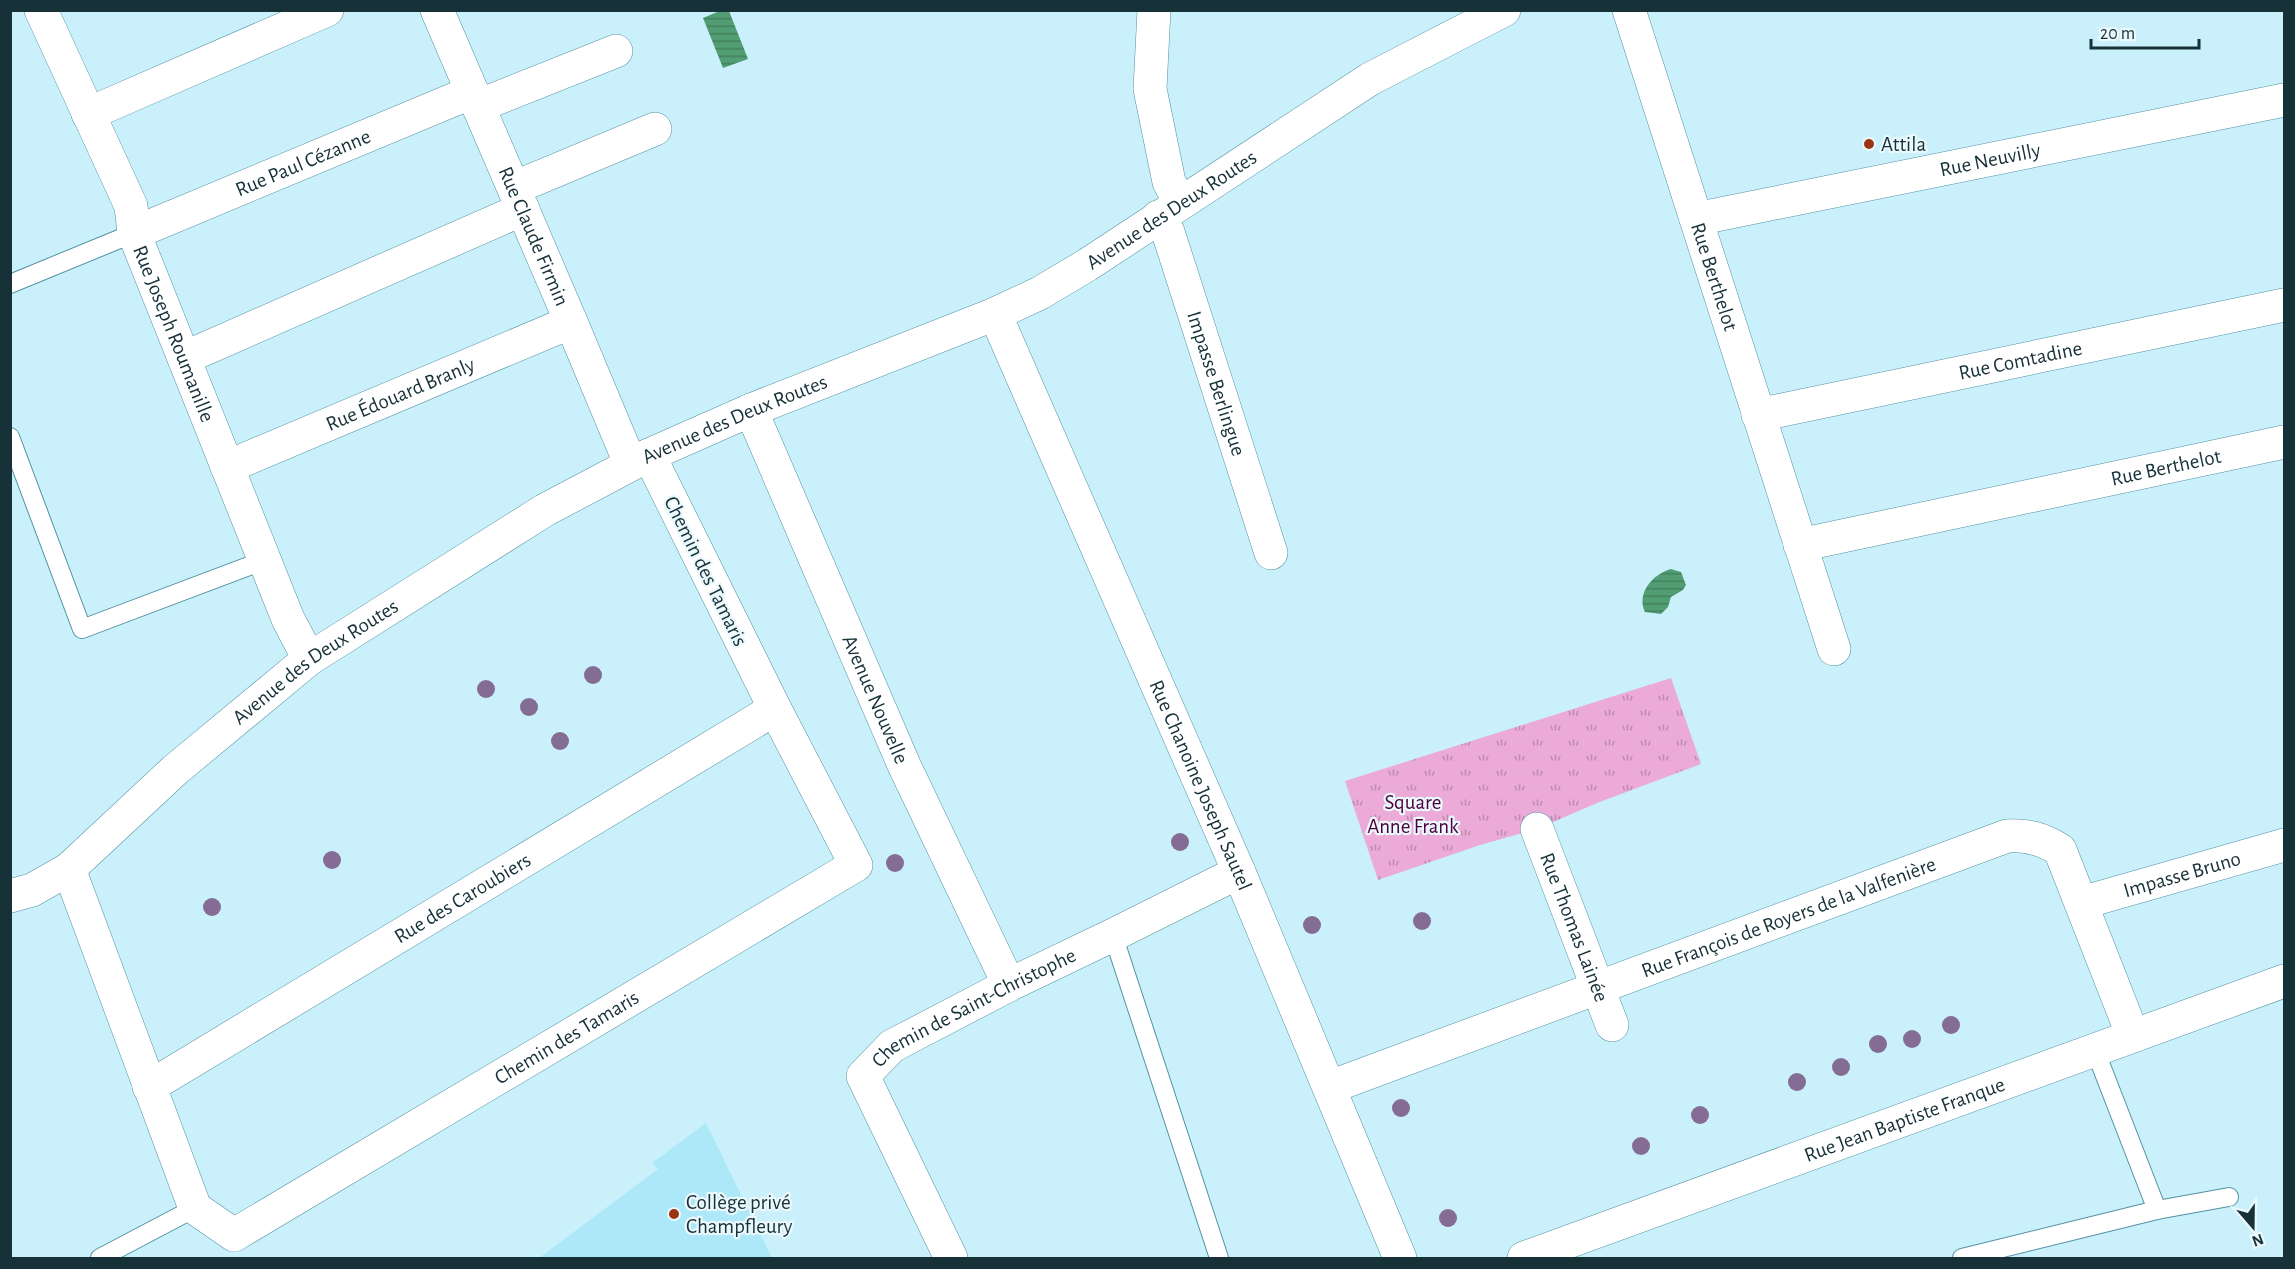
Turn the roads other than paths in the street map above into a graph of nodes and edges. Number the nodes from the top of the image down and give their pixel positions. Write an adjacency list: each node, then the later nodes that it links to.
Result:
1 (41, 10): 10 (street, Rue Joseph Roumanille)
2 (327, 10): 10 (street)
3 (1154, 10): 13 (street, Impasse Berlingue)
4 (1504, 10): 13 (street, Avenue des Deux Routes)
5 (1629, 10): 14 (street, Rue Berthelot)
6 (440, 12): 8 (street, Rue Claude Firmin)
7 (616, 51): 8 (street, Rue Paul Cézanne)
8 (475, 99): 12 (street, Rue Claude Firmin); 15 (street, Rue Paul Cézanne)
9 (2284, 100): 14 (street, Rue Neuvilly)
10 (88, 114): 15 (street, Rue Joseph Roumanille)
11 (655, 129): 12 (street)
12 (518, 199): 19 (street, Rue Claude Firmin); 20 (street)
13 (1169, 210): 18 (street, Avenue des Deux Routes); 28 (street, Impasse Berlingue)
14 (1696, 219): 22 (street, Rue Berthelot)
15 (134, 233): 16 (lane); 20 (street, Rue Joseph Roumanille)
16 (10, 284)
17 (2284, 305): 22 (street, Rue Comtadine)
18 (995, 314): 21 (street, Avenue des Deux Routes); 36 (street, Rue Chanoine Joseph Sautel)
19 (571, 322): 25 (street, Rue Claude Firmin); 26 (street, Rue Édouard Branly)
20 (184, 358): 26 (street, Rue Joseph Roumanille)
21 (751, 410): 25 (street, Avenue des Deux Routes); 41 (street, Avenue Nouvelle)
22 (1758, 415): 27 (street, Rue Berthelot)
23 (10, 437): 29 (lane)
24 (2284, 442): 27 (street, Rue Berthelot)
25 (639, 459): 31 (street, Avenue des Deux Routes); 32 (street, Chemin des Tamaris)
26 (227, 467): 29 (street, Rue Joseph Roumanille)
27 (1800, 545): 30 (street, Rue Berthelot)
28 (1271, 553)
29 (265, 560): 31 (street, Rue Joseph Roumanille)
30 (1834, 649)
31 (309, 658): 35 (street, Avenue des Deux Routes)
32 (775, 709): 46 (street, Rue des Caroubiers); 49 (street, Chemin des Tamaris)
33 (1538, 829): 42 (street, Rue Thomas Lainée)
34 (2284, 845): 38 (street, Impasse Bruno)
35 (69, 869): 37 (street, Avenue des Deux Routes); 46 (street)
36 (1239, 872): 39 (street, Chemin de Saint-Christophe); 47 (street, Rue Chanoine Joseph Sautel)
37 (10, 896)
38 (2081, 903): 42 (street, Rue François de Royers de la Valfenière); 44 (street, Rue François de Royers de la Valfenière)
39 (1113, 935): 41 (street, Chemin de Saint-Christophe); 53 (lane)
40 (2284, 981): 44 (street, Rue Jean Baptiste Franque)
41 (1009, 985): 52 (street, Chemin de Saint-Christophe)
42 (1599, 987): 43 (street, Rue Thomas Lainée); 47 (street, Rue François de Royers de la Valfenière)
43 (1612, 1025)
44 (2133, 1036): 45 (street, Rue Jean Baptiste Franque)
45 (2095, 1050): 50 (lane); 55 (street, Rue Jean Baptiste Franque)
46 (149, 1087): 49 (street)
47 (1330, 1087): 54 (street, Rue Chanoine Joseph Sautel)
48 (2229, 1197): 50 (lane)
49 (195, 1208): 51 (lane)
50 (2157, 1210): 56 (lane)
51 (100, 1258)
52 (951, 1258)
53 (1219, 1258)
54 (1400, 1258)
55 (1524, 1258)
56 (1962, 1258)

